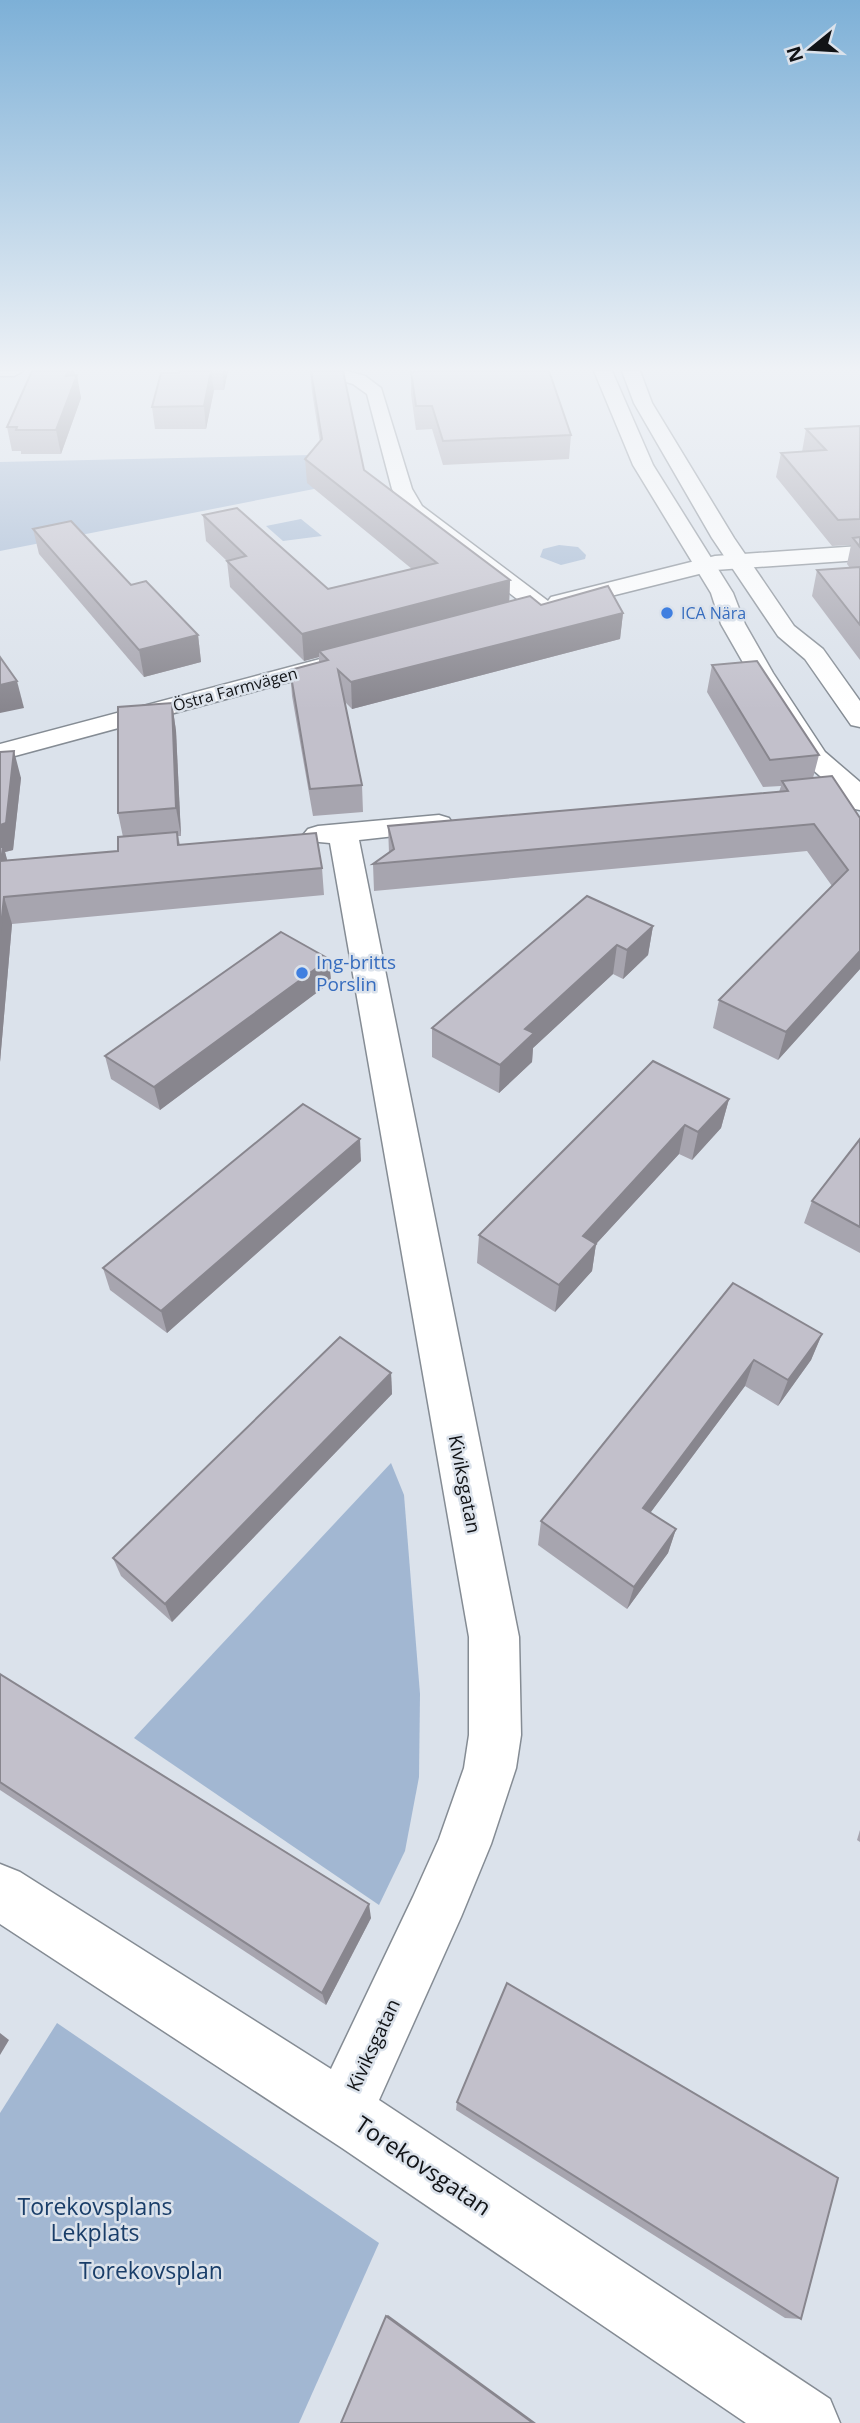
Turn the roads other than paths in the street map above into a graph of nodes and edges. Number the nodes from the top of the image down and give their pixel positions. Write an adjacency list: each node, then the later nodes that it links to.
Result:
1 (401, 484): 7 (street)
2 (656, 484): 6 (street)
3 (692, 484): 5 (street)
4 (860, 553): 5 (street)
5 (738, 561): 6 (street); 10 (street)
6 (709, 564): 7 (street); 13 (street)
7 (542, 607): 8 (street)
8 (509, 617)
9 (364, 655): 11 (street, Östra Farmvägen)
10 (860, 719)
11 (0, 752)
12 (816, 793): 13 (street)
13 (857, 794)
14 (468, 822): 15 (street)
15 (343, 832): 16 (street); 18 (street, Kiviksgatan)
16 (288, 837)
17 (0, 1892): 18 (street, Torekovsgatan)
18 (342, 2113): 19 (street, Torekovsgatan)
19 (806, 2423)

